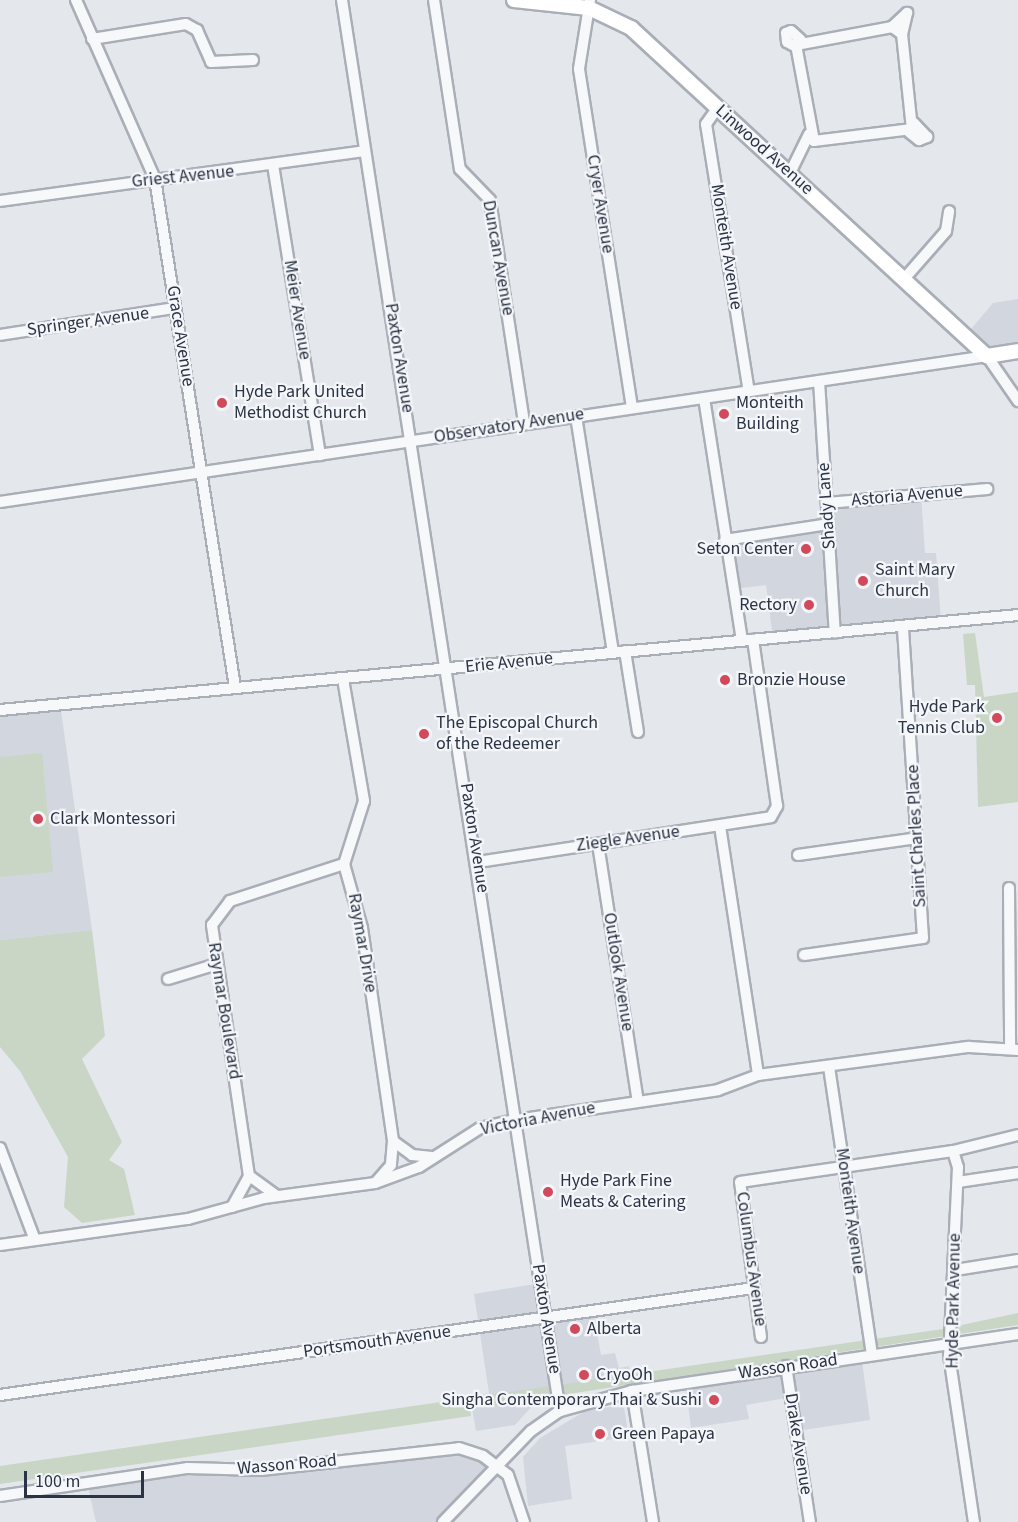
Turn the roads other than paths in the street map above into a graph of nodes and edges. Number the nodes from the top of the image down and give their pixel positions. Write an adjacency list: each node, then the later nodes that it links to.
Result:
1 (76, 0): 8 (street, Grace Avenue)
2 (342, 0): 13 (street, Paxton Avenue)
3 (434, 0): 31 (street, Duncan Avenue)
4 (514, 0): 5 (main road, Linwood Avenue)
5 (590, 4): 10 (main road, Linwood Avenue); 29 (street, Cryer Avenue)
6 (891, 27): 7 (street); 7 (street); 11 (street)
7 (902, 34): 12 (street)
8 (92, 39): 9 (street); 17 (street, Grace Avenue)
9 (253, 60)
10 (718, 107): 16 (main road, Linwood Avenue); 26 (street, Monteith Avenue)
11 (809, 134): 12 (street); 14 (street)
12 (822, 144): 14 (street)
13 (365, 150): 15 (street, Griest Avenue); 32 (street, Paxton Avenue)
14 (804, 154): 16 (street)
15 (273, 165): 17 (street, Griest Avenue); 33 (street, Meier Avenue)
16 (790, 172): 20 (main road, Linwood Avenue)
17 (155, 179): 18 (street, Griest Avenue); 21 (street, Grace Avenue)
18 (0, 201)
19 (949, 211): 20 (street)
20 (904, 279): 24 (main road, Linwood Avenue)
21 (175, 308): 22 (street, Springer Avenue); 34 (street, Grace Avenue)
22 (0, 334)
23 (1018, 351): 24 (main road, Observatory Avenue)
24 (987, 356): 25 (street, Observatory Avenue); 28 (street)
25 (819, 381): 26 (street, Observatory Avenue); 37 (street, Shady Lane)
26 (749, 391): 27 (street, Observatory Avenue)
27 (704, 398): 29 (street, Observatory Avenue); 39 (street)
28 (1018, 401)
29 (632, 407): 30 (street, Observatory Avenue)
30 (576, 416): 31 (street, Observatory Avenue); 45 (street)
31 (524, 423): 32 (street, Observatory Avenue)
32 (412, 441): 33 (street, Observatory Avenue); 46 (street, Paxton Avenue)
33 (320, 455): 34 (street, Observatory Avenue)
34 (201, 472): 36 (street, Observatory Avenue); 48 (street, Grace Avenue)
35 (987, 489): 37 (street, Astoria Avenue)
36 (0, 502)
37 (826, 503): 38 (street, Shady Lane)
38 (828, 524): 39 (street); 42 (street, Shady Lane)
39 (725, 540): 43 (street)
40 (1018, 615): 41 (street, Erie Avenue)
41 (903, 627): 42 (street, Erie Avenue); 52 (street, Saint Charles Place)
42 (835, 632): 43 (street, Erie Avenue)
43 (747, 640): 44 (street, Erie Avenue); 51 (street, Ziegle Avenue)
44 (625, 651): 45 (street, Erie Avenue); 50 (street)
45 (613, 652): 46 (street, Erie Avenue)
46 (446, 669): 47 (street, Erie Avenue); 55 (street, Paxton Avenue)
47 (343, 679): 48 (street, Erie Avenue); 56 (street)
48 (235, 687): 49 (street, Erie Avenue)
49 (0, 710)
50 (638, 732)
51 (720, 826): 53 (street, Ziegle Avenue); 63 (street)
52 (917, 838): 54 (street); 58 (street, Saint Charles Place)
53 (598, 843): 55 (street, Ziegle Avenue); 64 (street, Outlook Avenue)
54 (798, 855)
55 (478, 862): 65 (street, Paxton Avenue)
56 (344, 864): 59 (street, Raymar Boulevard); 67 (street, Raymar Drive)
57 (1009, 888): 61 (street)
58 (804, 955)
59 (217, 964): 60 (street); 73 (street, Raymar Boulevard)
60 (168, 979)
61 (1014, 1050): 62 (street, Victoria Avenue)
62 (829, 1067): 63 (street, Victoria Avenue); 71 (street, Monteith Avenue)
63 (758, 1075): 64 (street, Victoria Avenue)
64 (638, 1101): 65 (street, Victoria Avenue)
65 (516, 1120): 70 (street, Victoria Avenue); 83 (street, Paxton Avenue)
66 (1018, 1135): 69 (street)
67 (393, 1141): 70 (street); 75 (street, Raymar Drive)
68 (0, 1148): 78 (street)
69 (953, 1151): 71 (street); 74 (street, Hyde Park Avenue)
70 (432, 1157): 75 (street, Victoria Avenue)
71 (844, 1167): 82 (street, Columbus Avenue); 87 (street, Monteith Avenue)
72 (1018, 1173): 74 (street)
73 (249, 1176): 76 (street); 77 (street)
74 (958, 1182): 81 (street, Hyde Park Avenue)
75 (375, 1183): 76 (street, Victoria Avenue)
76 (278, 1196): 77 (street, Victoria Avenue)
77 (232, 1207): 78 (street, Victoria Avenue)
78 (35, 1240): 79 (street, Victoria Avenue)
79 (0, 1245)
80 (1018, 1260): 81 (street)
81 (955, 1270): 86 (street, Hyde Park Avenue)
82 (754, 1288): 83 (street, Portsmouth Avenue); 85 (street, Columbus Avenue)
83 (546, 1318): 90 (street, Portsmouth Avenue); 91 (street, Paxton Avenue)
84 (1018, 1334): 86 (street, Wasson Road)
85 (761, 1336)
86 (949, 1344): 87 (street, Wasson Road); 98 (street, Hyde Park Avenue)
87 (872, 1355): 88 (street, Wasson Road)
88 (786, 1366): 89 (street, Wasson Road); 97 (street, Drake Avenue)
89 (632, 1391): 91 (street, Wasson Road); 96 (street)
90 (0, 1395)
91 (560, 1411): 92 (street)
92 (498, 1466): 93 (street, Wasson Road); 94 (street); 95 (street)
93 (0, 1496)
94 (444, 1522)
95 (524, 1522)
96 (653, 1522)
97 (810, 1522)
98 (974, 1522)

